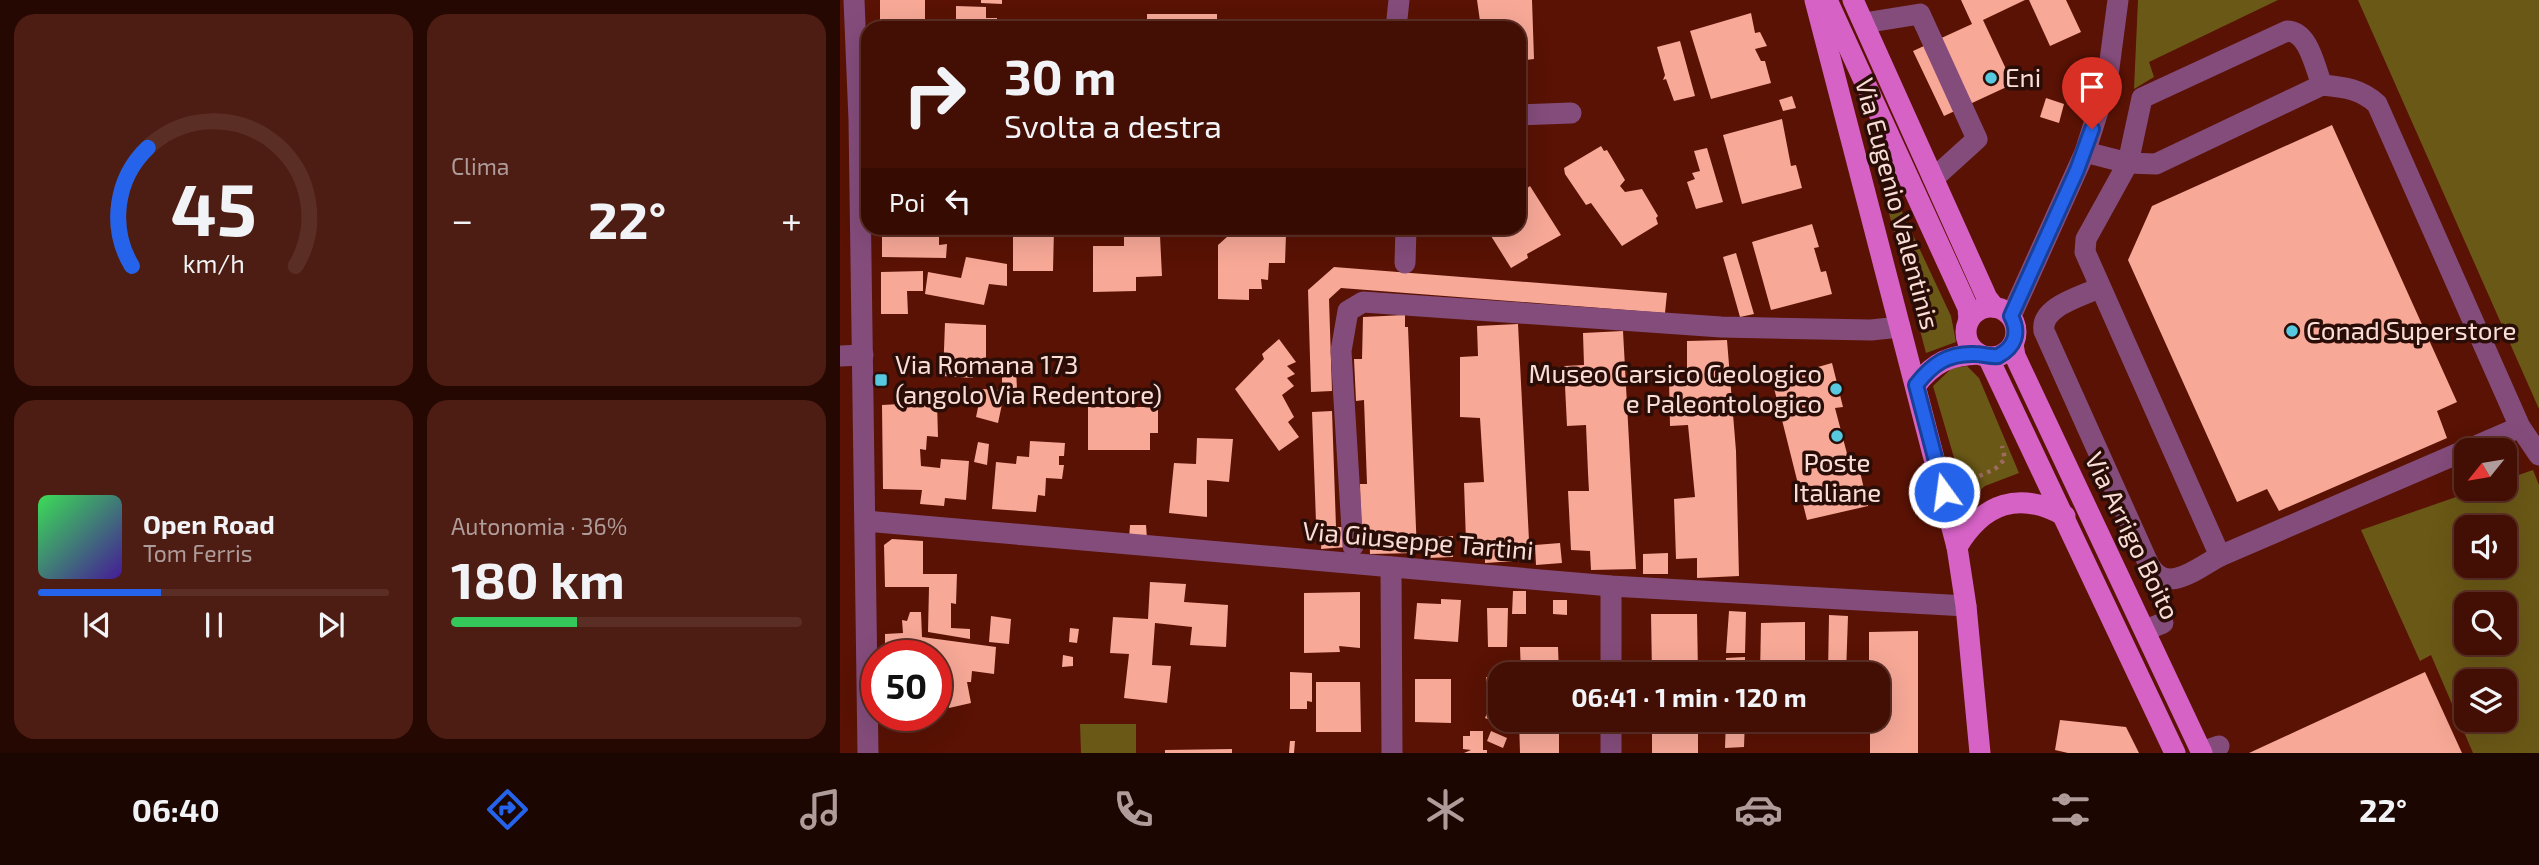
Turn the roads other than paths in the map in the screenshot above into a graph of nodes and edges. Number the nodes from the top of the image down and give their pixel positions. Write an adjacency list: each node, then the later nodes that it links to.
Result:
1 (854, 0): 9 (street)
2 (1399, 0): 7 (street)
3 (1815, 0): 22 (main road, Via Eugenio Valentinis)
4 (1827, 0): 21 (main road)
5 (1853, 0): 8 (main road)
6 (2118, 0): 13 (street)
7 (1397, 21)
8 (1864, 23): 15 (main road); 15 (street)
9 (861, 84)
10 (2322, 86): 14 (street); 14 (street); 28 (street)
11 (1571, 113): 12 (street)
12 (1526, 115)
13 (2085, 152): 14 (street); 20 (street)
14 (2128, 163): 19 (street)
15 (1934, 178): 20 (main road)
16 (864, 235): 24 (street)
17 (1406, 235): 18 (street)
18 (1405, 263)
19 (2099, 288): 36 (street); 36 (street)
20 (2002, 312): 21 (main road); 23 (main road)
21 (1969, 320): 25 (main road)
22 (1900, 327): 27 (main road, Via Eugenio Valentinis); 34 (street)
23 (2013, 344): 25 (main road); 42 (main road, Via Arrigo Boito)
24 (863, 355): 26 (street); 33 (street)
25 (1984, 355): 27 (main road); 32 (main road, Via Arrigo Boito)
26 (840, 356)
27 (1916, 385): 35 (main road, Via Eugenio Valentinis)
28 (2520, 427): 29 (street); 30 (street)
29 (2495, 438)
30 (2539, 455)
31 (2454, 456): 36 (street)
32 (2065, 516): 35 (main road); 47 (main road, Via Arrigo Boito)
33 (865, 521): 37 (street, Via Giuseppe Tartini); 43 (street)
34 (1353, 546)
35 (1957, 547): 39 (main road, Via Eugenio Valentinis)
36 (2220, 556)
37 (1391, 567): 38 (street, Via Giuseppe Tartini); 44 (street)
38 (1611, 586): 39 (street, Via Giuseppe Tartini); 40 (street)
39 (1966, 606): 46 (main road, Via Eugenio Valentinis)
40 (1611, 662)
41 (1611, 732): 45 (street)
42 (2208, 751)
43 (868, 753)
44 (1392, 753)
45 (1611, 753)
46 (1980, 753)
47 (2175, 753)

